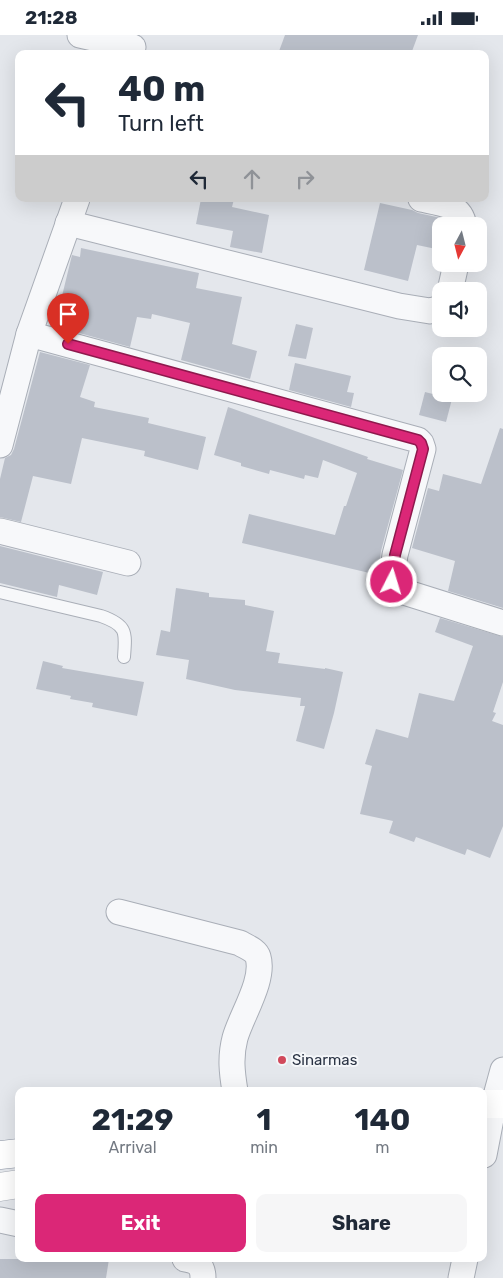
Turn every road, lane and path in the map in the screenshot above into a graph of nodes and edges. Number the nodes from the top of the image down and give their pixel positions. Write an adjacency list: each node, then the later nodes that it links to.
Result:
1 (80, 35): 2 (street)
2 (134, 45)
3 (76, 202): 6 (street)
4 (438, 202): 5 (street)
5 (461, 217)
6 (68, 223): 7 (street); 8 (street)
7 (432, 310)
8 (29, 334): 9 (street); 13 (street)
9 (0, 445)
10 (0, 531): 11 (street)
11 (128, 563)
12 (0, 593): 14 (lane)
13 (503, 623)
14 (124, 657)
15 (119, 912): 17 (street)
16 (503, 1070): 18 (street)
17 (235, 1087)
18 (494, 1104): 19 (street)
19 (487, 1140)
20 (15, 1153): 21 (main road)
21 (0, 1155)
22 (15, 1185): 23 (main road)
23 (0, 1187)
24 (0, 1220): 25 (street)
25 (15, 1223)
26 (197, 1262): 28 (street)
27 (464, 1262): 29 (street)
28 (203, 1278)
29 (460, 1278)

